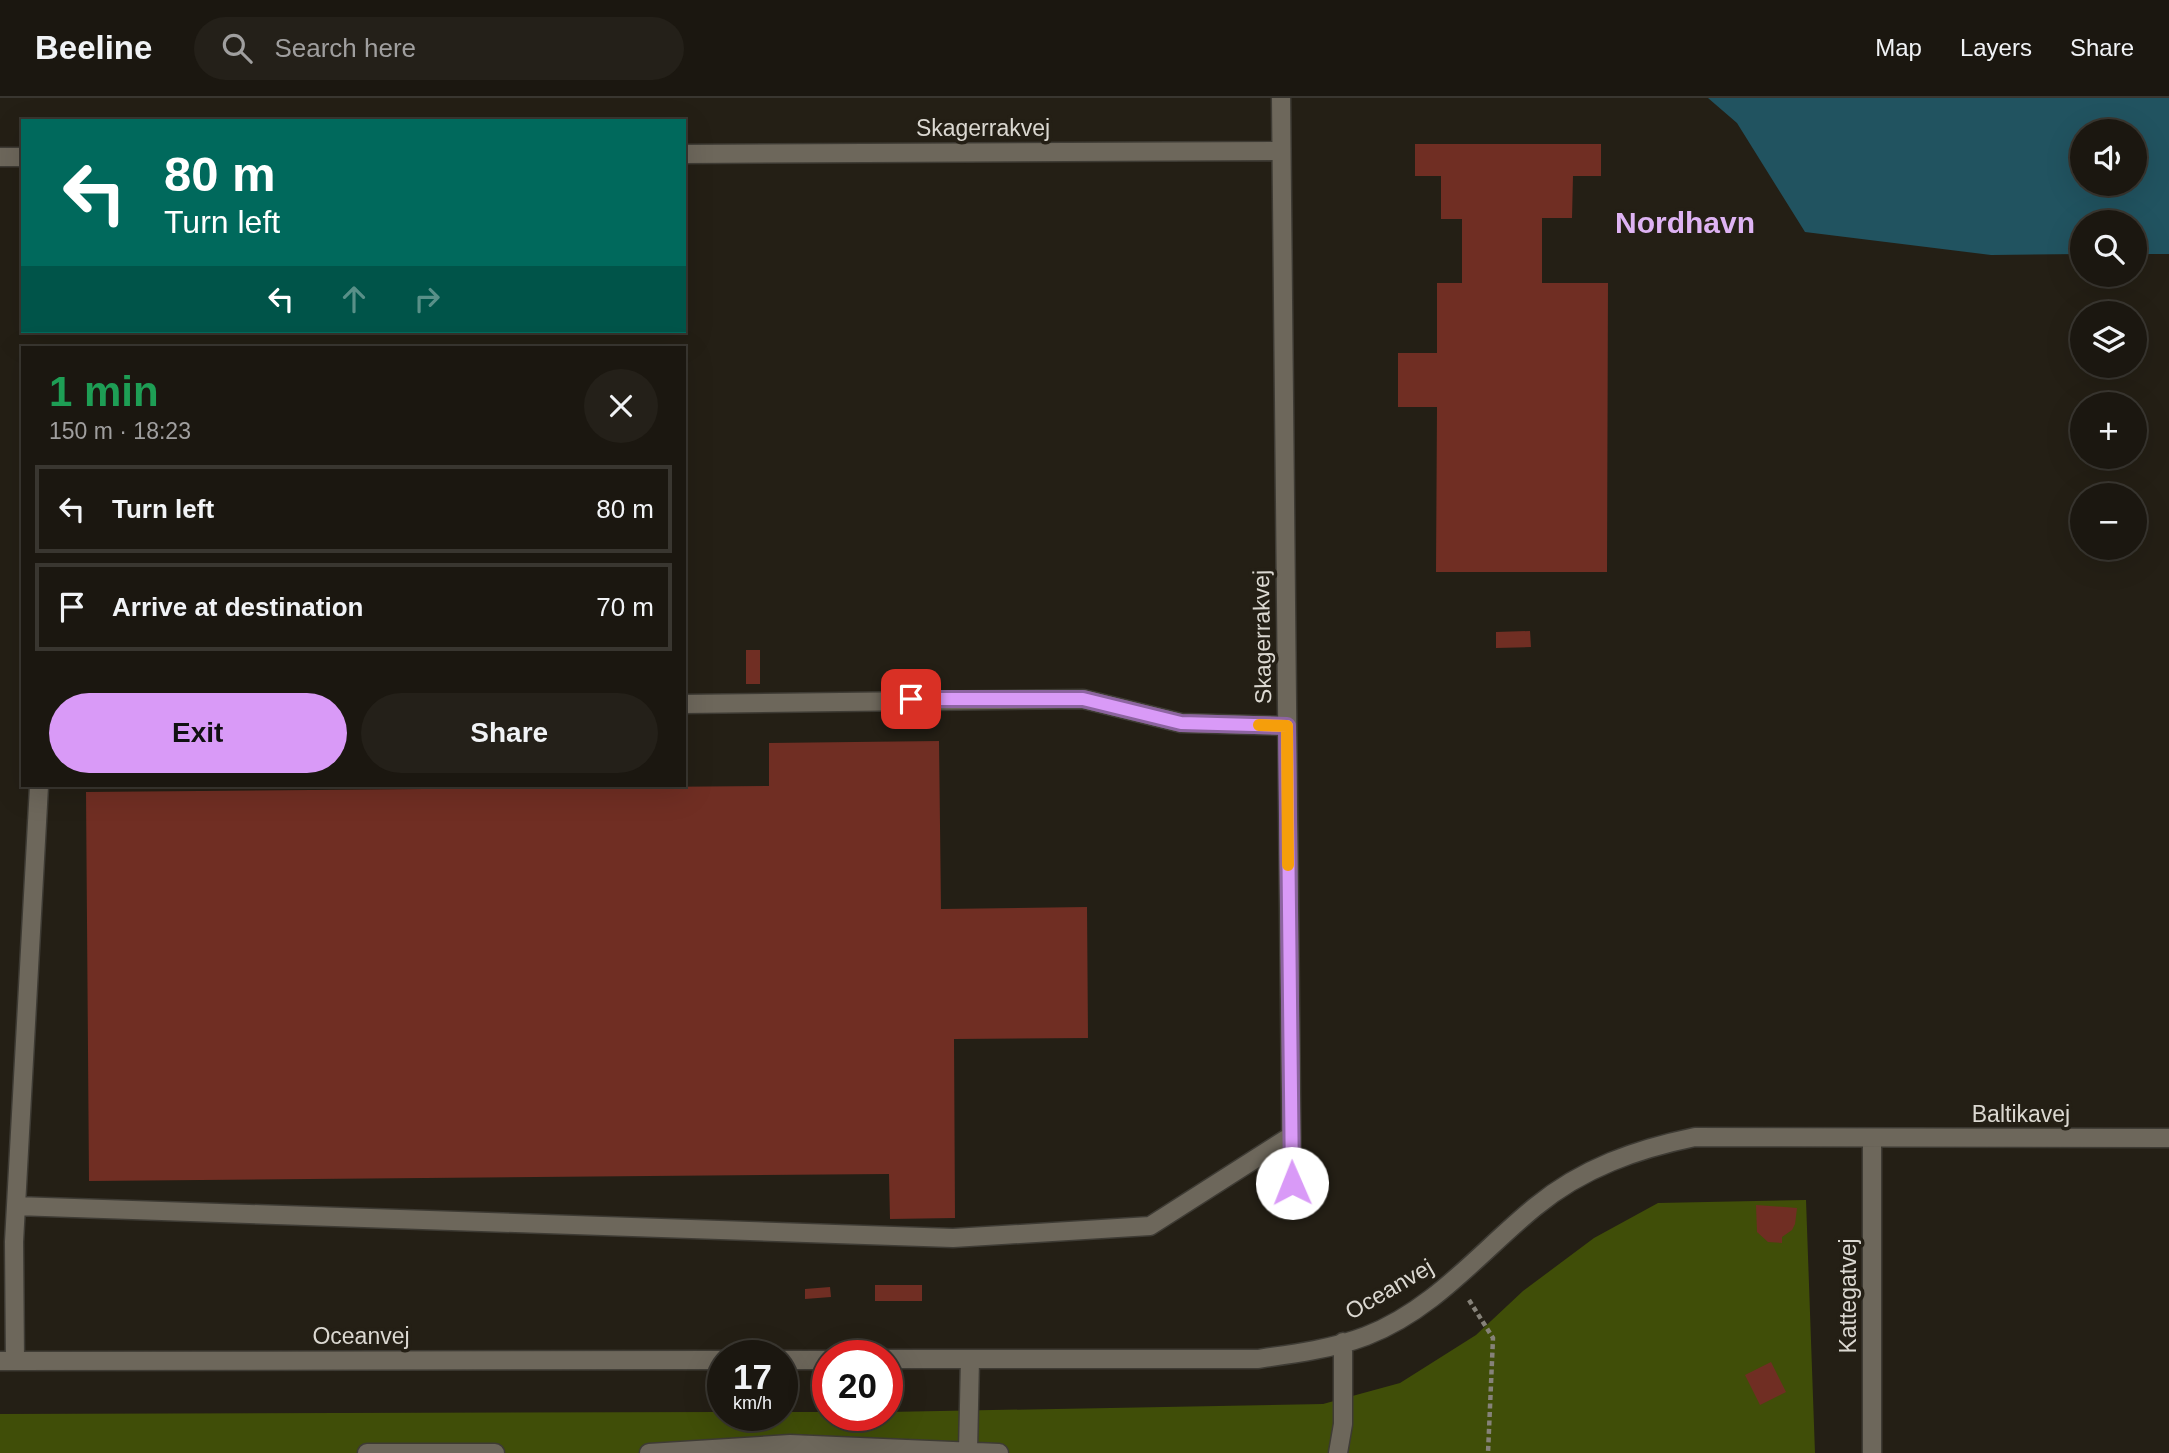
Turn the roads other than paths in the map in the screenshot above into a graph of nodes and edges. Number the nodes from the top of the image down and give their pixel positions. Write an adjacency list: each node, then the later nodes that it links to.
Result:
1 (1281, 98): 2 (street, Skagerrakvej)
2 (1281, 151): 3 (street, Skagerrakvej); 7 (street, Skagerrakvej)
3 (686, 154)
4 (0, 157): 5 (street)
5 (21, 157)
6 (686, 704): 7 (street)
7 (1287, 726): 9 (street, Skagerrakvej)
8 (39, 787): 12 (street)
9 (1291, 1136): 12 (street); 13 (street, Skagerrakvej)
10 (2169, 1138): 11 (street, Baltikavej)
11 (1872, 1140): 14 (street, Oceanvej); 25 (street, Kattegatvej)
12 (16, 1206): 18 (street)
13 (1292, 1206)
14 (1343, 1342): 16 (street, Oceanvej); 24 (street)
15 (903, 1359): 16 (street, Oceanvej)
16 (970, 1359): 19 (street)
17 (707, 1360): 18 (street, Oceanvej)
18 (7, 1361)
19 (968, 1451): 22 (street); 23 (street)
20 (367, 1453): 21 (street)
21 (495, 1453)
22 (649, 1453)
23 (999, 1453)
24 (1338, 1453)
25 (1872, 1453)

